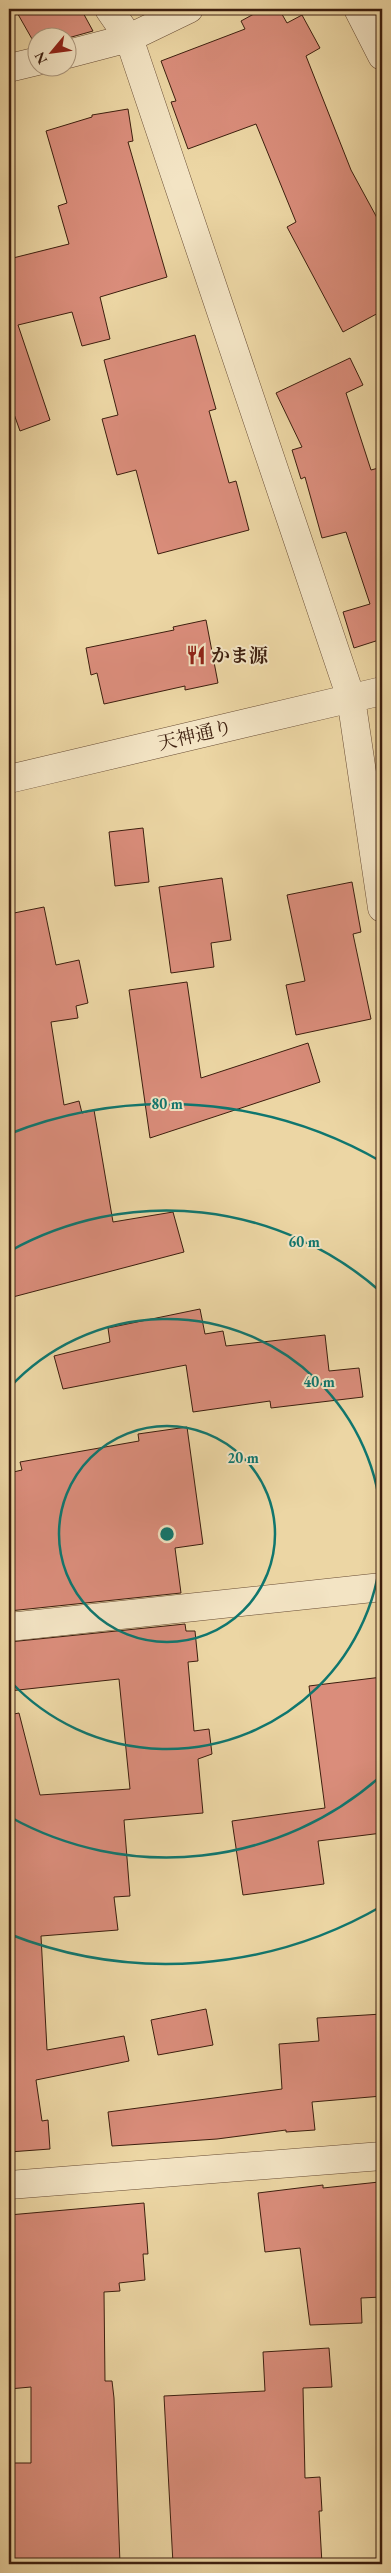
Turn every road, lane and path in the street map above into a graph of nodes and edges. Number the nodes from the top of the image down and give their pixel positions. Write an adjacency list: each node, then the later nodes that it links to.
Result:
1 (109, 9): 4 (street)
2 (189, 9): 4 (street)
3 (358, 9): 6 (street)
4 (129, 38): 5 (street); 10 (street)
5 (78, 51)
6 (382, 56)
7 (28, 63): 8 (street)
8 (9, 68)
9 (382, 691): 10 (street, 天神通り)
10 (351, 698): 11 (street, 天神通り); 12 (street)
11 (9, 779)
12 (382, 908)
13 (382, 1587): 14 (street)
14 (9, 1627)
15 (382, 2156): 16 (street)
16 (9, 2185)

